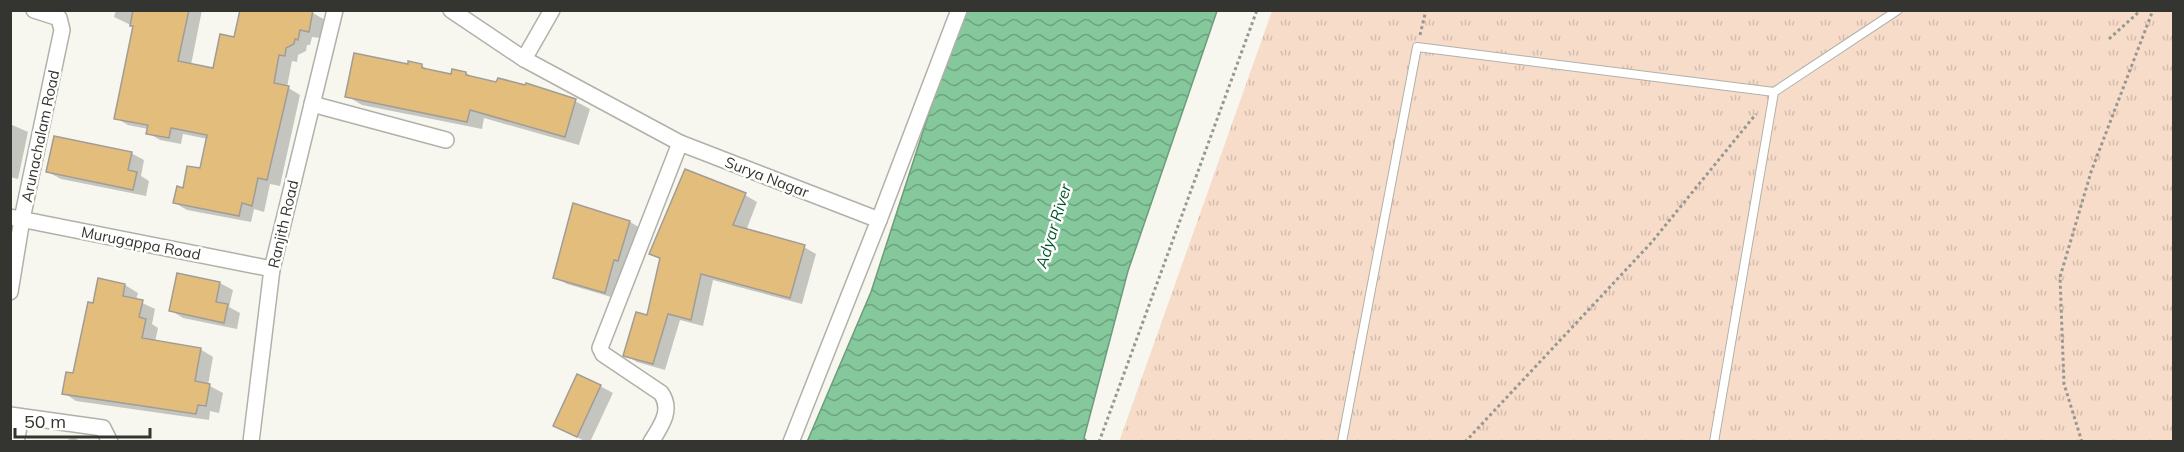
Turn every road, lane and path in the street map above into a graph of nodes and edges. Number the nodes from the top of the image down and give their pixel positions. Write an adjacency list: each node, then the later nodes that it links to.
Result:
1 (34, 10): 18 (street, Arunachalam Road)
2 (335, 10): 15 (street, Ranjith Road)
3 (451, 10): 13 (street, Surya Nagar)
4 (552, 10): 13 (street)
5 (958, 10): 19 (street)
6 (1257, 10): 28 (path)
7 (1426, 10): 12 (path)
8 (1898, 10): 14 (lane)
9 (2141, 10): 11 (path)
10 (2153, 10): 32 (path)
11 (2109, 39)
12 (1417, 47): 14 (lane); 29 (lane)
13 (524, 59): 17 (street, Surya Nagar)
14 (1774, 92): 30 (path); 31 (lane)
15 (312, 104): 16 (street); 20 (street, Ranjith Road)
16 (446, 140)
17 (680, 143): 19 (street, Surya Nagar); 26 (street)
18 (16, 218): 20 (street, Murugappa Road); 21 (street, Arunachalam Road)
19 (879, 220): 27 (street)
20 (272, 269): 25 (street, Ranjith Road)
21 (10, 291)
22 (16, 416): 23 (street); 24 (street)
23 (16, 441)
24 (110, 441)
25 (251, 441)
26 (651, 441)
27 (791, 441)
28 (1099, 441)
29 (1342, 441)
30 (1465, 441)
31 (1714, 441)
32 (2082, 441)

